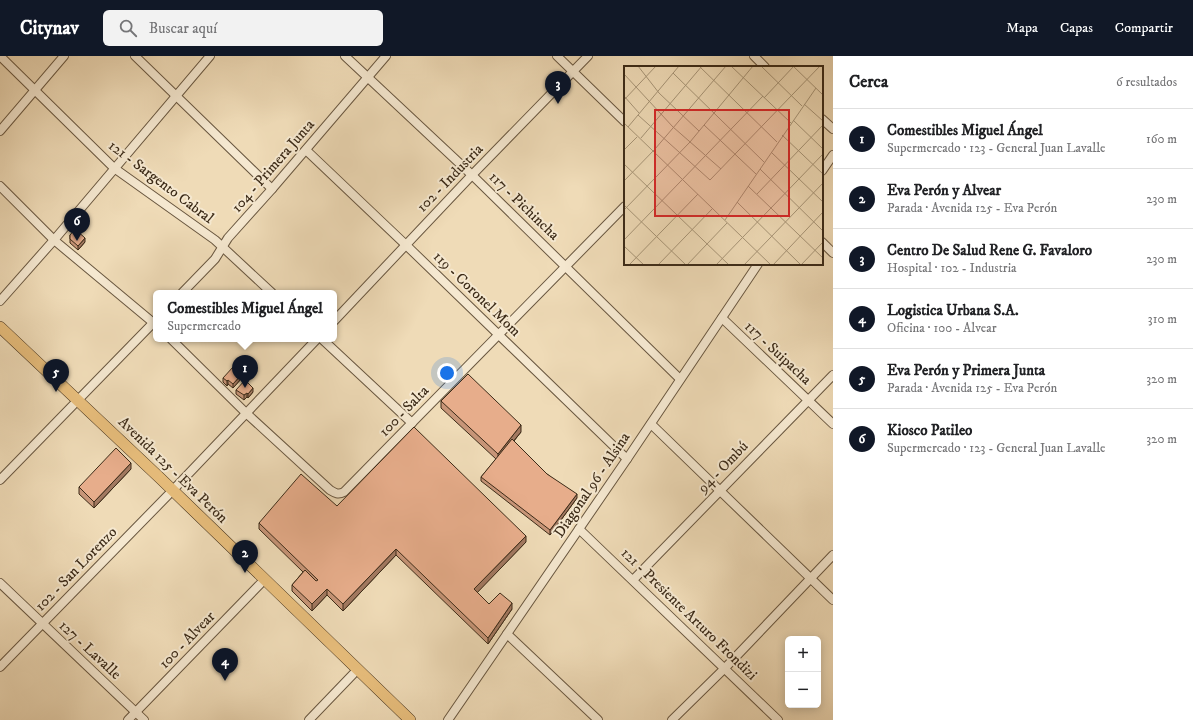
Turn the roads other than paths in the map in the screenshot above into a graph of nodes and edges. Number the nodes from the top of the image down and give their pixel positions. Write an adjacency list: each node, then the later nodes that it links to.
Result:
1 (0, 56): 11 (street, 121 - Sargento Cabral)
2 (64, 56): 11 (street)
3 (135, 56): 12 (street)
4 (210, 56): 12 (street)
5 (345, 56): 10 (street, 117 - Pichincha)
6 (386, 56): 10 (street, 104 - Primera Junta)
7 (557, 56): 9 (street)
8 (588, 56): 9 (street, 102 - Industria)
9 (573, 71): 14 (street); 21 (street, 102 - Industria)
10 (367, 78): 17 (street, 104 - Primera Junta); 21 (street, 117 - Pichincha)
11 (35, 90): 16 (street); 19 (street, 121 - Sargento Cabral)
12 (176, 96): 19 (street); 23 (street)
13 (823, 120): 15 (street)
14 (624, 121)
15 (833, 129)
16 (0, 131)
17 (306, 150): 23 (street, 104 - Primera Junta); 27 (street, 119 - Coronel Mom)
18 (833, 155): 20 (street)
19 (114, 168): 25 (street); 28 (street, 121 - Sargento Cabral)
20 (823, 170)
21 (472, 175): 27 (street, 102 - Industria); 31 (street, 117 - Pichincha)
22 (0, 186): 25 (street)
23 (272, 189): 28 (street, 104 - Primera Junta)
24 (624, 207): 31 (street, 100 - Salta)
25 (54, 240): 34 (street); 37 (street)
26 (823, 243): 29 (street)
27 (406, 245): 35 (street, 102 - Industria); 40 (street, 119 - Coronel Mom)
28 (223, 246): 32 (street, 104 - Primera Junta); 33 (street, 121 - Sargento Cabral)
29 (833, 252)
30 (757, 265): 36 (street, Diagonal 96 - Alsina)
31 (565, 266): 40 (street, 100 - Salta); 45 (street, 117 - Pichincha)
32 (185, 290)
33 (269, 290)
34 (0, 301)
35 (337, 318)
36 (722, 318): 45 (street, Diagonal 96 - Alsina); 47 (street, 117 - Suipacha)
37 (153, 320)
38 (153, 324): 46 (street)
39 (0, 327): 46 (main road, Avenida 125 - Eva Perón)
40 (498, 334): 49 (street, 100 - Salta); 52 (street, 119 - Coronel Mom)
41 (174, 342): 48 (street)
42 (314, 342): 48 (street)
43 (325, 342): 49 (street)
44 (833, 375): 47 (street, 94 - Ombú)
45 (680, 379): 50 (street, Diagonal 96 - Alsina)
46 (77, 400): 53 (street); 54 (main road, Avenida 125 - Eva Perón)
47 (808, 400): 51 (street, 117 - Suipacha); 55 (street, 94 - Ombú)
48 (246, 413): 49 (street, 100 - Salta); 54 (street)
49 (412, 423)
50 (651, 424): 52 (street, Diagonal 96 - Alsina); 55 (street)
51 (833, 424)
52 (627, 459): 56 (street, Diagonal 96 - Alsina)
53 (0, 480)
54 (173, 490): 58 (main road, Avenida 125 - Eva Perón); 63 (street, 102 - San Lorenzo)
55 (720, 490): 59 (street); 60 (street, 94 - Ombú)
56 (579, 529): 60 (street, 121 - Presiente Arturo Frondizi); 64 (street, Diagonal 96 - Alsina)
57 (833, 555): 59 (street)
58 (265, 579): 67 (main road, Avenida 125 - Eva Perón); 68 (street, 100 - Alvear)
59 (811, 579): 62 (street); 66 (street)
60 (633, 580): 66 (street, 121 - Presiente Arturo Frondizi)
61 (0, 583): 63 (street, 127 - Lavalle)
62 (833, 600)
63 (42, 624): 65 (street, 102 - San Lorenzo); 68 (street, 127 - Lavalle)
64 (508, 634): 73 (street, Diagonal 96 - Alsina); 74 (street)
65 (0, 667)
66 (725, 668): 75 (street); 76 (street, 121 - Presiente Arturo Frondizi)
67 (358, 669): 71 (street); 72 (main road, Avenida 125 - Eva Perón)
68 (136, 712): 69 (street, 100 - Alvear); 70 (street, 127 - Lavalle)
69 (128, 720)
70 (144, 720)
71 (309, 720)
72 (410, 720)
73 (448, 720)
74 (598, 720)
75 (672, 720)
76 (778, 720)

